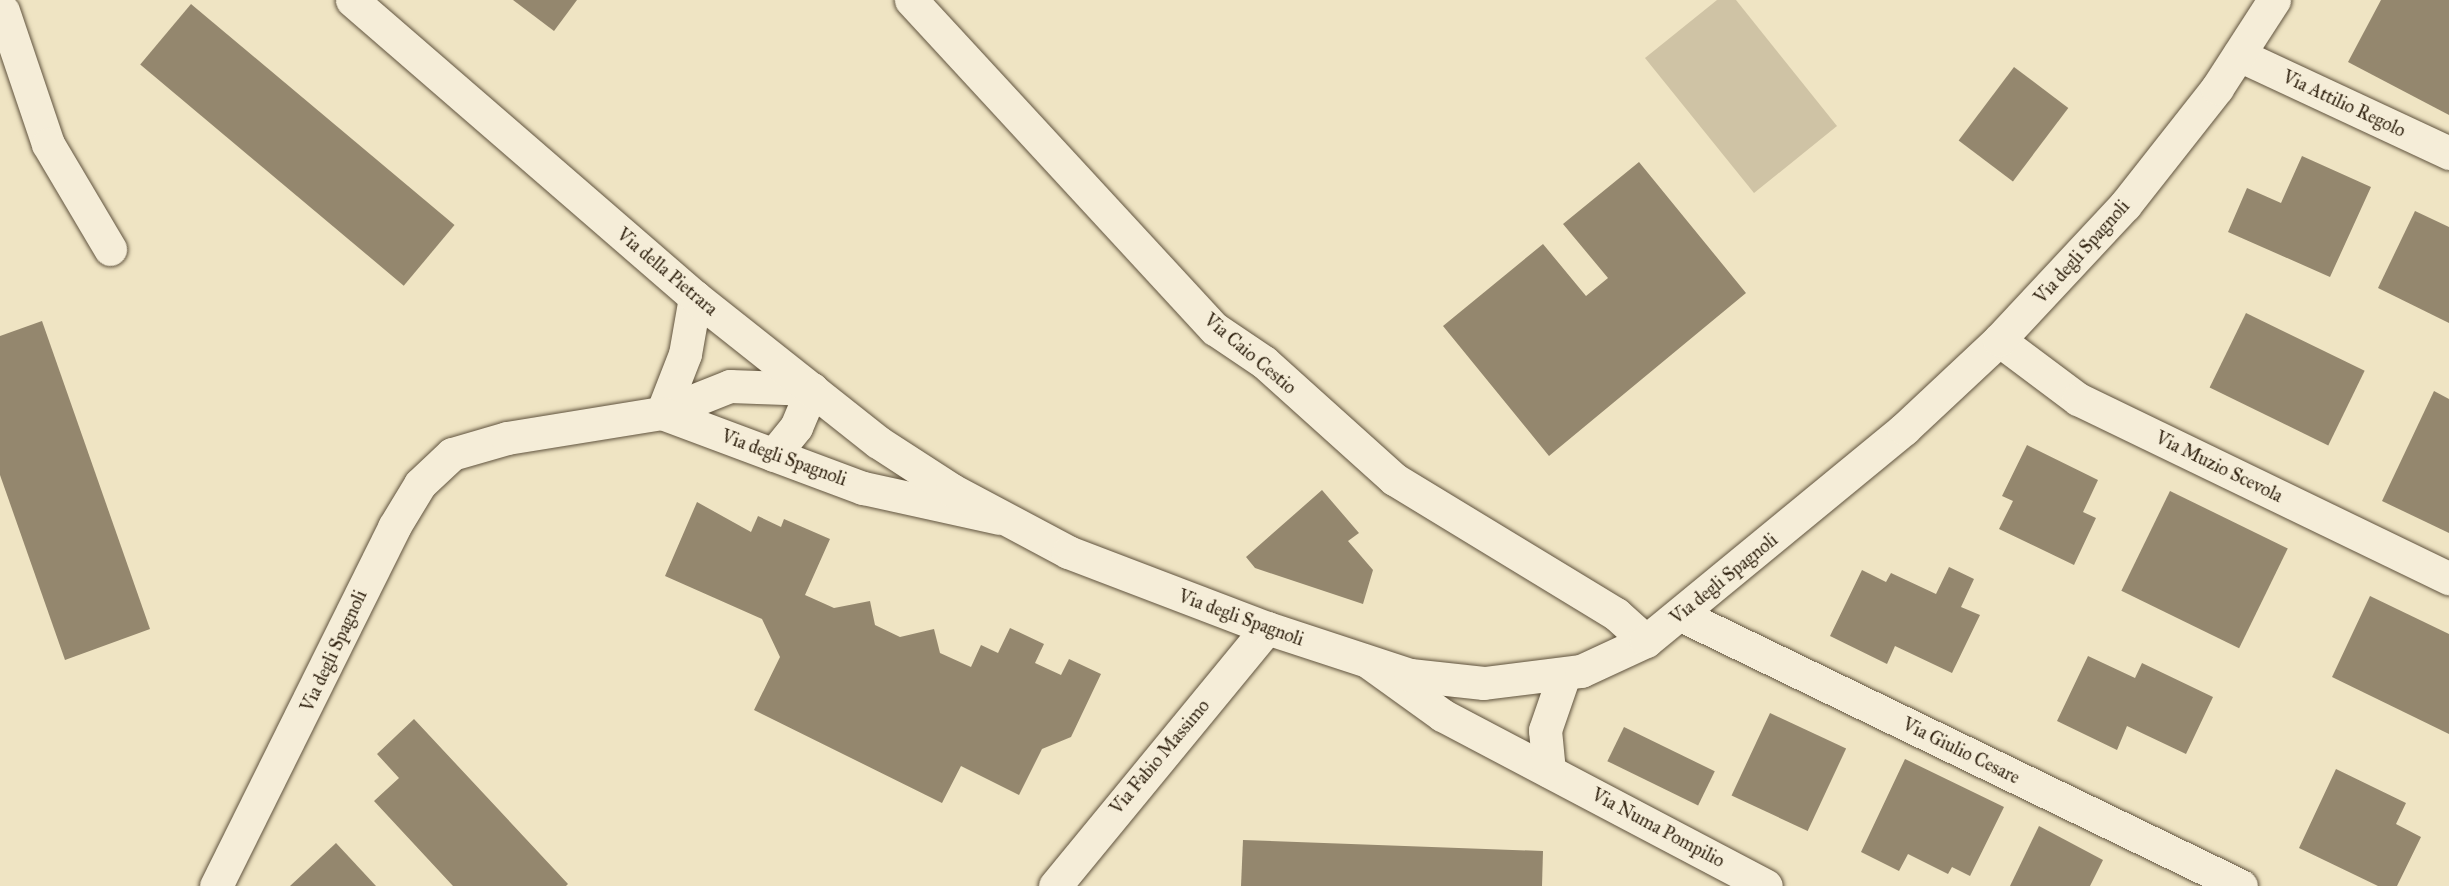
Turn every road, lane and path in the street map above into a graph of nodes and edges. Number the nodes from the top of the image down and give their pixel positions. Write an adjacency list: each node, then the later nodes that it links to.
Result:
1 (352, 0): 8 (street, Via della Pietrara)
2 (911, 0): 17 (street, Via Caio Cestio)
3 (2274, 0): 5 (street, Via degli Spagnoli)
4 (9, 8): 7 (street)
5 (2239, 55): 6 (street, Via Attilio Regolo); 9 (street, Via degli Spagnoli)
6 (2449, 153)
7 (110, 249)
8 (695, 297): 10 (street, Via della Pietrara); 11 (street)
9 (2000, 340): 14 (street, Via Muzio Scevola); 15 (street, Via degli Spagnoli)
10 (812, 389): 11 (street); 12 (street); 13 (street, Via della Pietrara)
11 (662, 413): 12 (street, Via degli Spagnoli); 21 (street, Via degli Spagnoli)
12 (773, 455): 13 (street, Via degli Spagnoli)
13 (1002, 519): 16 (street, Via degli Spagnoli)
14 (2449, 578)
15 (1681, 615): 17 (street, Via degli Spagnoli); 24 (street, Via Giulio Cesare)
16 (1267, 628): 18 (street, Via degli Spagnoli); 22 (street, Via Fabio Massimo)
17 (1646, 641): 19 (street, Via degli Spagnoli)
18 (1370, 663): 19 (street, Via degli Spagnoli); 20 (street, Via Numa Pompilio)
19 (1564, 675): 20 (street)
20 (1549, 771): 23 (street, Via Numa Pompilio)
21 (216, 886)
22 (1055, 886)
23 (1766, 886)
24 (2241, 886)

